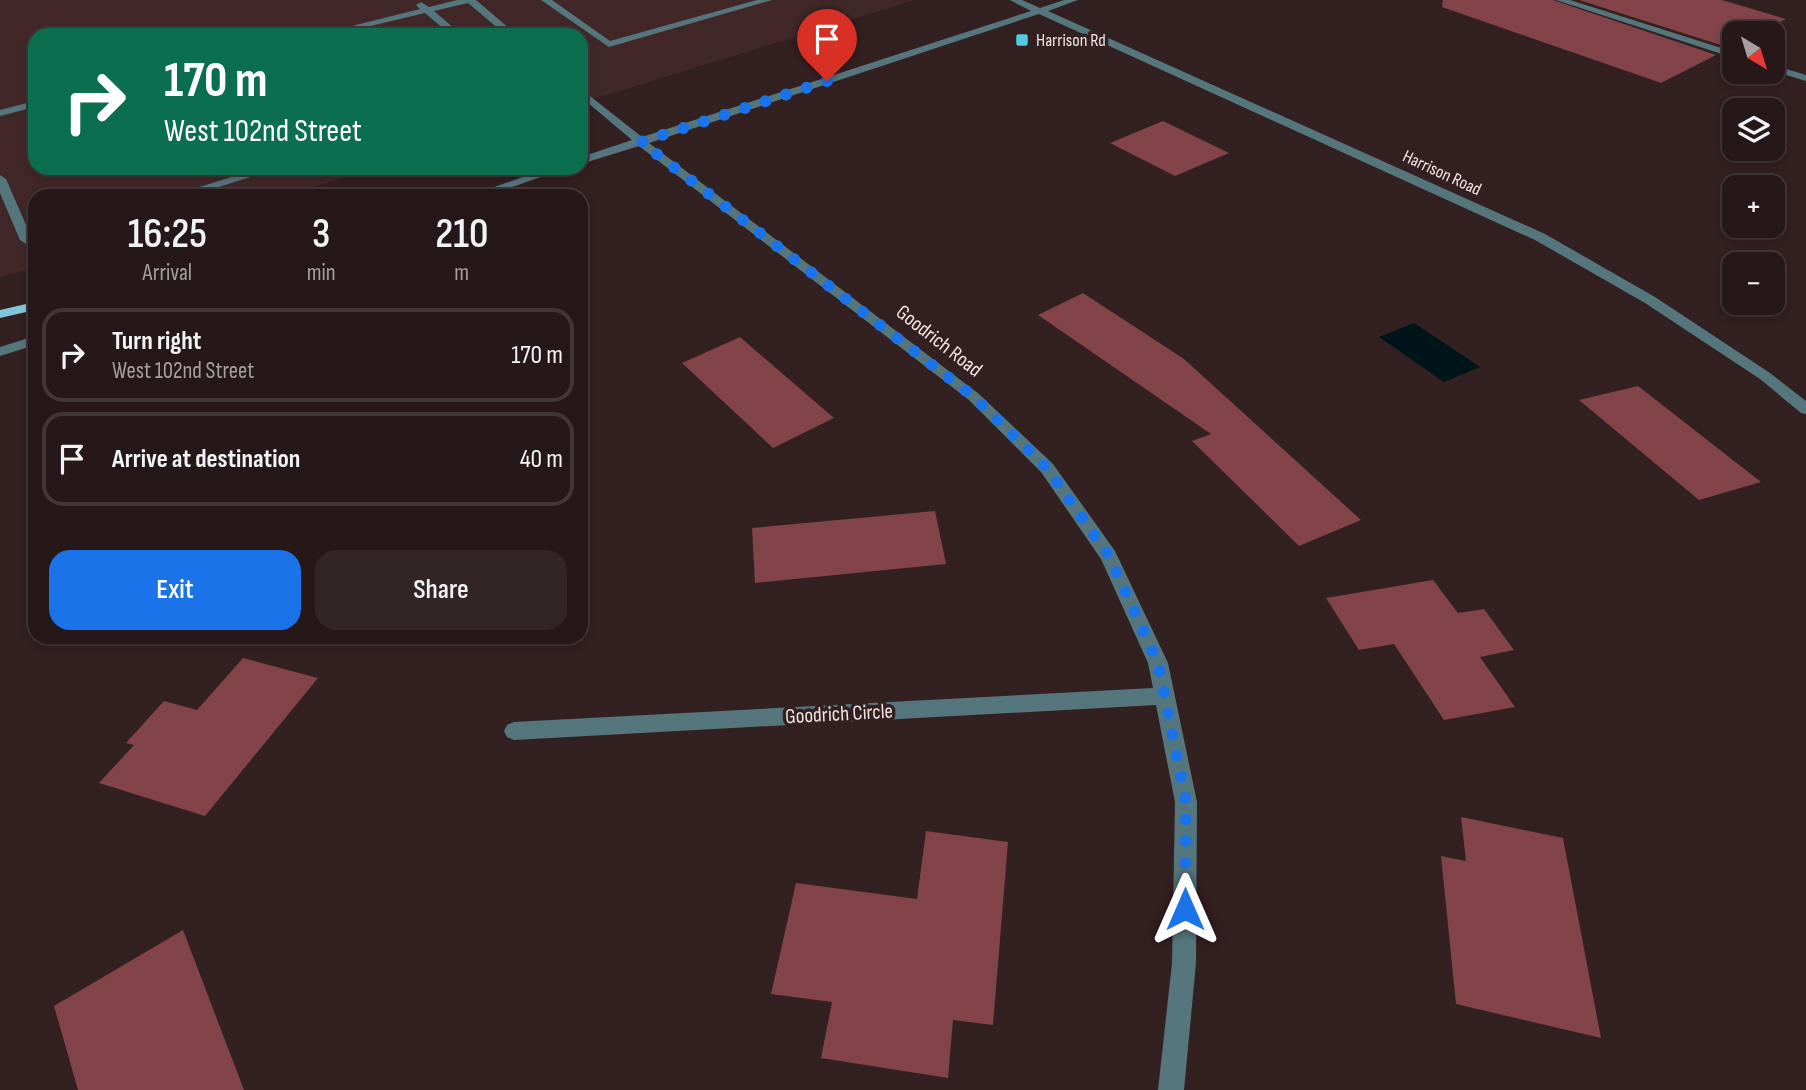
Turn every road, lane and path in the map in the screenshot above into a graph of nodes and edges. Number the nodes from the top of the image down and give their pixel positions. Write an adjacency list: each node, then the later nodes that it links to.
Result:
1 (415, 0): 8 (street)
2 (469, 0): 8 (street); 12 (street)
3 (547, 0): 13 (street)
4 (767, 0): 14 (street)
5 (1015, 0): 9 (street, Harrison Road)
6 (1073, 0): 9 (street)
7 (1561, 0): 15 (street)
8 (426, 9): 10 (street); 11 (street)
9 (1040, 11): 21 (street); 35 (street, Harrison Road)
10 (349, 28)
11 (449, 28)
12 (503, 28)
13 (586, 28)
14 (588, 29)
15 (1722, 51)
16 (1785, 72): 17 (street)
17 (1806, 78)
18 (588, 98): 21 (street, Goodrich Road)
19 (28, 106): 20 (street)
20 (0, 113)
21 (641, 142): 22 (street); 36 (street, Goodrich Road)
22 (588, 159)
23 (249, 175): 27 (street)
24 (511, 175): 28 (street)
25 (539, 175): 29 (street)
26 (0, 178): 30 (street)
27 (201, 189)
28 (489, 189)
29 (496, 189)
30 (28, 239)
31 (28, 308): 32 (main road)
32 (0, 314)
33 (28, 342): 34 (street)
34 (0, 352)
35 (1806, 409)
36 (1164, 696): 37 (street, Goodrich Circle); 38 (street, Goodrich Road)
37 (514, 731)
38 (1171, 1090)

